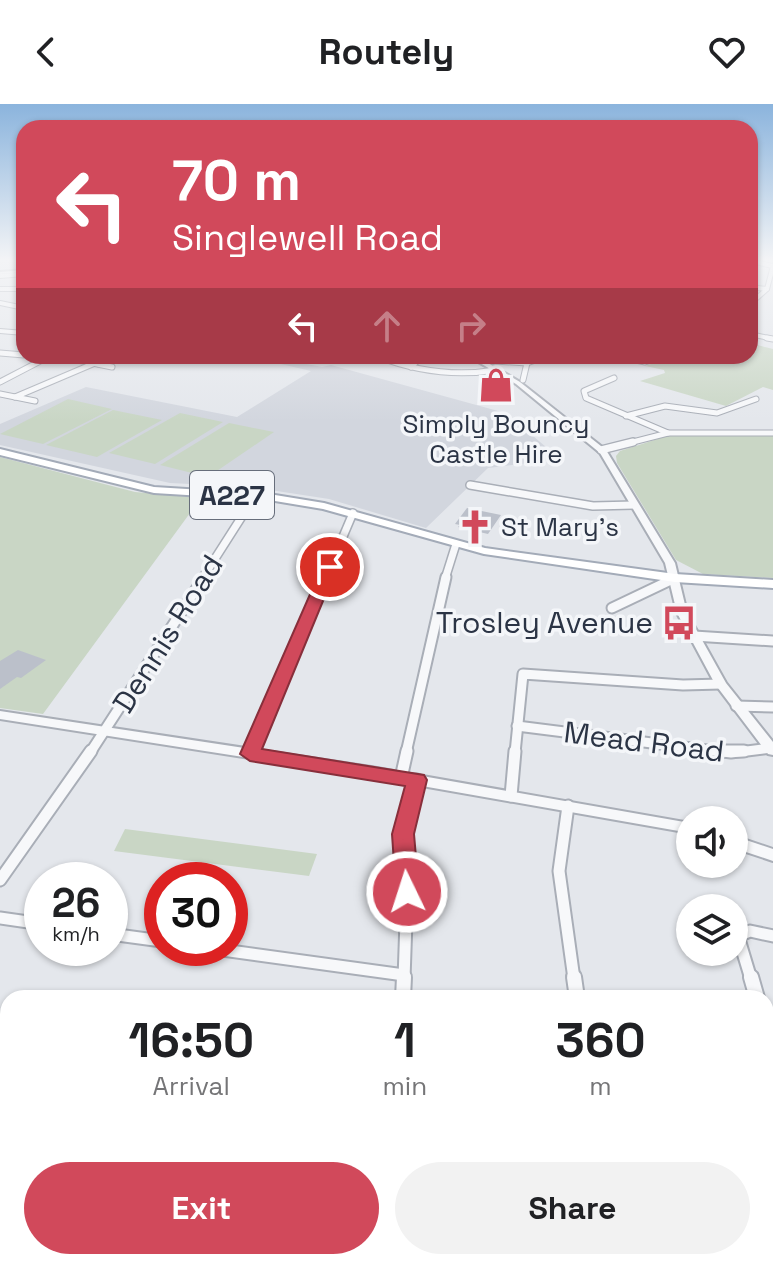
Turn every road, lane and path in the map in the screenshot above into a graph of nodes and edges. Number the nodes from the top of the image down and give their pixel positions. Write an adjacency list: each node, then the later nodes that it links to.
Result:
1 (36, 364): 13 (street)
2 (95, 364): 15 (street)
3 (101, 364): 8 (street)
4 (401, 364): 9 (street)
5 (414, 364): 9 (street)
6 (486, 364): 10 (street)
7 (527, 364): 12 (street)
8 (112, 367)
9 (411, 367): 10 (street)
10 (496, 370): 21 (street)
11 (614, 378): 18 (street)
12 (523, 380)
13 (0, 382)
14 (0, 394): 15 (street)
15 (15, 397): 17 (street)
16 (756, 399): 18 (street)
17 (35, 401)
18 (626, 416): 19 (street)
19 (668, 433): 20 (street); 21 (street)
20 (773, 433)
21 (601, 450): 25 (street)
22 (0, 452): 24 (main road, A227)
23 (470, 485): 25 (street)
24 (255, 496): 26 (main road, A227); 38 (street, Dennis Road)
25 (634, 505): 28 (street)
26 (353, 513): 27 (main road, A227); 40 (street)
27 (456, 544): 28 (main road, A227); 41 (street)
28 (675, 578): 29 (main road, A227); 30 (street); 31 (street)
29 (773, 584)
30 (612, 608)
31 (694, 636): 32 (street); 33 (street)
32 (773, 641)
33 (721, 684): 34 (street); 37 (street)
34 (736, 706): 35 (street); 39 (street)
35 (773, 707)
36 (0, 715): 38 (street)
37 (517, 726): 39 (street, Mead Road); 43 (street)
38 (106, 731): 40 (street); 48 (street, Dennis Road)
39 (772, 750)
40 (250, 754): 41 (street)
41 (401, 778): 42 (street)
42 (417, 780): 43 (street); 53 (street)
43 (511, 796): 44 (street)
44 (568, 806): 45 (street); 55 (street)
45 (676, 825)
46 (748, 847): 47 (street)
47 (773, 855)
48 (0, 880)
49 (0, 918): 50 (street)
50 (24, 921)
51 (773, 936): 56 (street)
52 (248, 954): 53 (street)
53 (404, 975): 54 (street)
54 (403, 990)
55 (576, 990)
56 (755, 990)

